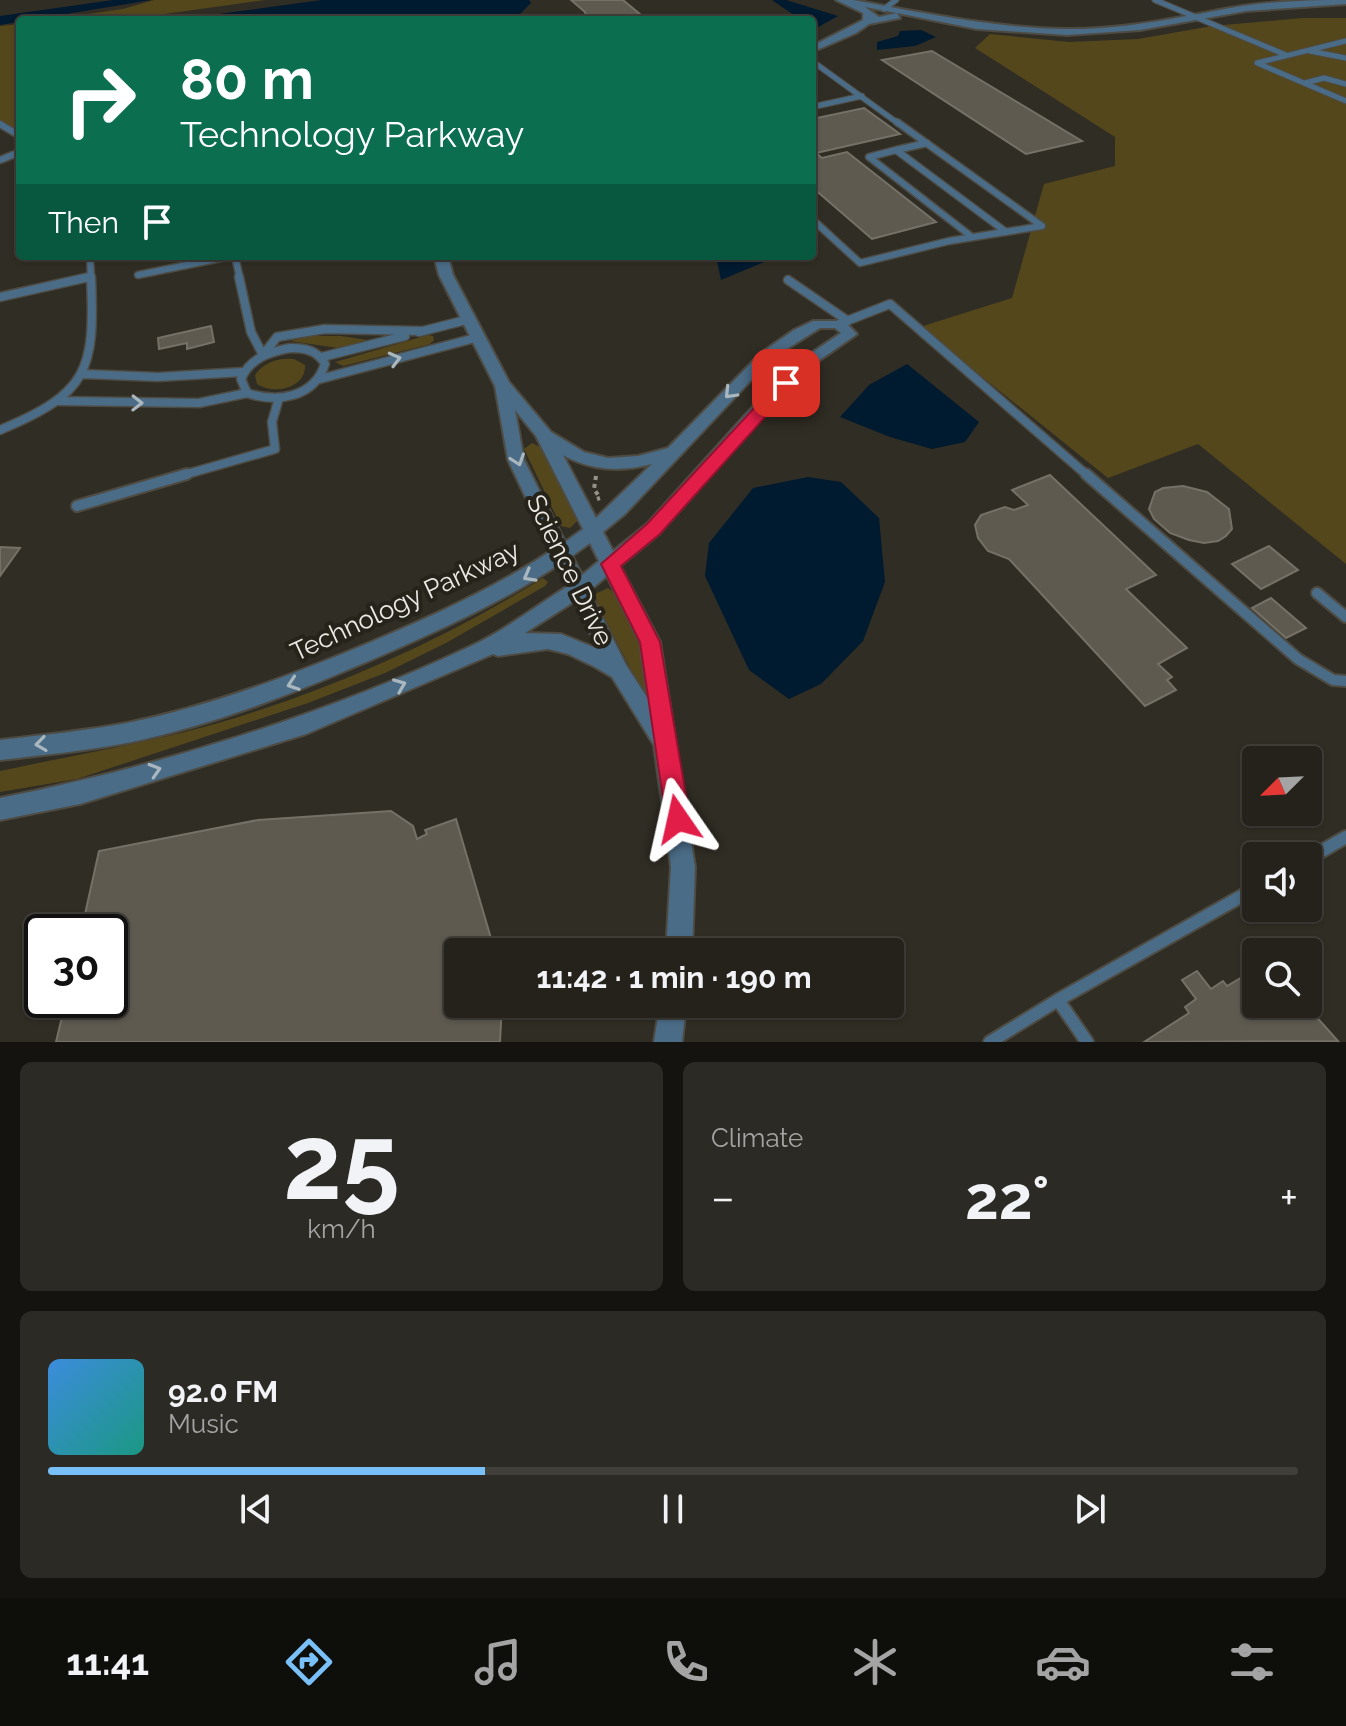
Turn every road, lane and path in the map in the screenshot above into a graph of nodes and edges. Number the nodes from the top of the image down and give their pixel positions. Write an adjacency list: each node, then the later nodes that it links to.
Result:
1 (896, 0): 7 (lane)
2 (1155, 0): 8 (lane)
3 (843, 1): 7 (street); 10 (street)
4 (1346, 1): 5 (street)
5 (1297, 4): 6 (street); 8 (street)
6 (1346, 8)
7 (884, 9): 9 (street); 10 (street)
8 (1193, 16): 9 (street); 14 (lane)
9 (924, 17): 10 (street)
10 (867, 22): 12 (street)
11 (1346, 41): 13 (lane)
12 (816, 47)
13 (1307, 50): 14 (lane); 15 (lane)
14 (1286, 55): 17 (lane)
15 (1346, 58)
16 (816, 64): 19 (lane)
17 (1305, 83): 18 (lane); 20 (lane)
18 (1346, 84)
19 (862, 96): 21 (lane); 22 (lane)
20 (1346, 101)
21 (816, 106)
22 (927, 143): 23 (lane); 25 (lane)
23 (896, 150): 25 (lane); 26 (lane)
24 (816, 223): 26 (lane)
25 (1006, 232): 26 (lane)
26 (972, 237)
27 (90, 260): 32 (lane)
28 (213, 260): 31 (lane)
29 (234, 260): 39 (lane)
30 (442, 260): 35 (street, Science Drive)
31 (138, 275)
32 (90, 277): 34 (lane); 42 (lane)
33 (788, 280): 36 (lane)
34 (0, 297)
35 (470, 319): 37 (lane); 38 (street, Science Drive)
36 (844, 322): 50 (street, Technology Parkway, one-way to 50); 56 (street); 62 (lane)
37 (422, 331): 39 (lane); 40 (lane)
38 (479, 337): 43 (lane, one-way to 38); 44 (street, Science Drive)
39 (263, 355): 40 (lane); 41 (lane)
40 (322, 357): 43 (lane)
41 (243, 372): 42 (lane); 45 (lane)
42 (83, 374): 47 (lane)
43 (320, 379): 46 (lane)
44 (502, 384): 49 (street, Science Drive); 55 (street, Science Drive, one-way to 55)
45 (247, 393): 46 (lane); 47 (lane, one-way to 45)
46 (279, 398): 53 (lane)
47 (59, 401): 48 (lane)
48 (0, 430)
49 (543, 433): 50 (street); 54 (street, Science Drive)
50 (675, 451): 54 (street, Technology Parkway)
51 (599, 470): 52 (path)
52 (593, 500)
53 (77, 506)
54 (594, 532): 55 (street, Technology Parkway); 56 (street, Science Drive)
55 (563, 556): 57 (street, Science Drive); 64 (street, Technology Parkway, one-way to 64)
56 (610, 564): 57 (street); 63 (street, Science Drive)
57 (578, 589): 60 (street); 61 (street, Science Drive)
58 (1317, 593): 59 (lane)
59 (1346, 617)
60 (479, 652): 61 (street); 65 (street, one-way to 60)
61 (619, 671): 63 (street, Science Drive)
62 (1346, 681)
63 (664, 746): 69 (street, Science Drive)
64 (0, 750)
65 (0, 809)
66 (1346, 837): 67 (lane)
67 (1322, 851)
68 (1242, 896): 70 (lane)
69 (680, 938)
70 (1058, 1000): 73 (lane); 74 (lane)
71 (671, 1018): 72 (street)
72 (668, 1042)
73 (990, 1042)
74 (1087, 1042)

